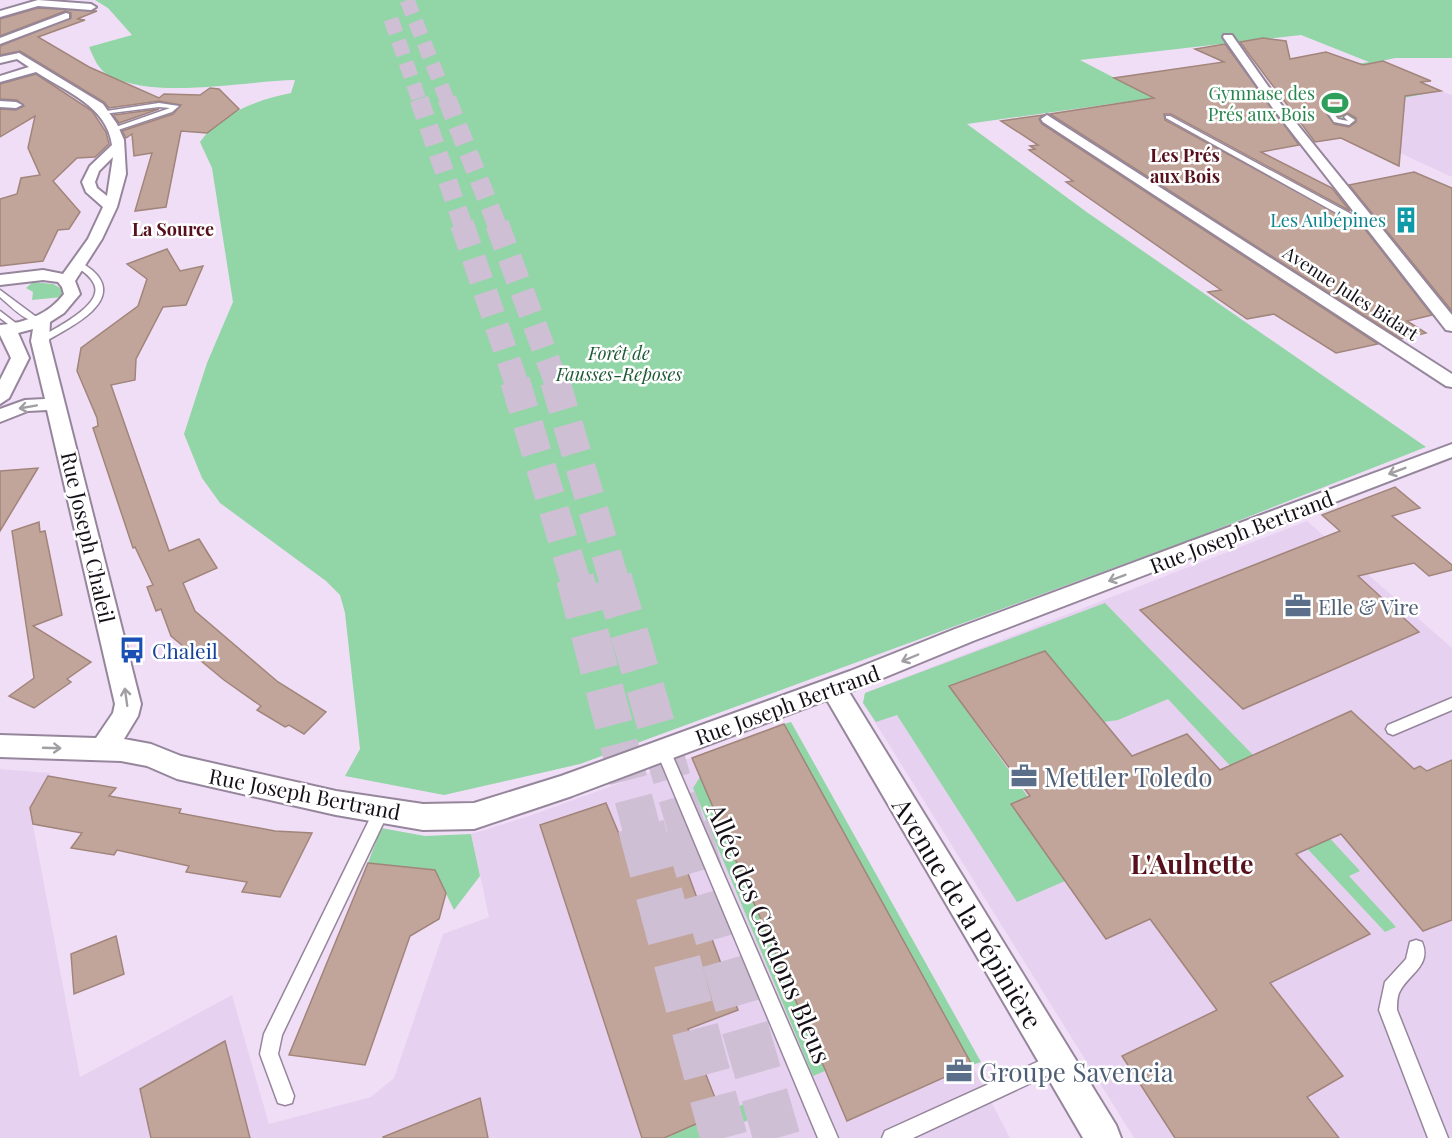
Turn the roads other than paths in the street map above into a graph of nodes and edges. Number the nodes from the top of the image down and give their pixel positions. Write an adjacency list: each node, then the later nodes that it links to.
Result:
1 (91, 7): 2 (street)
2 (0, 14)
3 (66, 16): 5 (street)
4 (1228, 38): 19 (street)
5 (0, 41)
6 (0, 60): 7 (street)
7 (37, 68): 8 (street); 11 (street)
8 (0, 79)
9 (0, 104): 10 (street)
10 (16, 105)
11 (102, 112): 16 (street); 16 (lane)
12 (1331, 114): 14 (lane)
13 (1168, 117): 19 (lane)
14 (1347, 117)
15 (1047, 119): 28 (street, Avenue Jules Bidart)
16 (112, 130): 17 (street)
17 (117, 147): 18 (street); 18 (street)
18 (111, 204): 20 (street)
19 (1374, 226): 26 (street)
20 (76, 263): 21 (street); 23 (street); 27 (lane)
21 (45, 275): 22 (street); 23 (street)
22 (0, 280)
23 (67, 281): 27 (street)
24 (0, 293): 27 (lane)
25 (3, 325): 27 (street); 29 (street)
26 (1452, 326)
27 (41, 330): 30 (street, Rue Joseph Chaleil)
28 (1452, 382)
29 (0, 398)
30 (57, 404): 31 (street, one-way to 31); 37 (street, Rue Joseph Chaleil, one-way to 30)
31 (0, 416)
32 (1452, 450): 33 (street, Rue Joseph Bertrand, one-way to 33)
33 (833, 688): 38 (street, Rue Joseph Bertrand); 41 (street, Avenue de la Pépinière)
34 (1452, 704): 35 (lane)
35 (1393, 729)
36 (0, 746): 37 (street, Rue Joseph Bertrand, one-way to 37)
37 (103, 749): 39 (street, Rue Joseph Bertrand)
38 (663, 750): 39 (street, Rue Joseph Bertrand); 43 (lane, Allée des Cordons Bleus)
39 (382, 809): 42 (lane)
40 (1416, 948): 46 (lane)
41 (1057, 1062): 44 (lane); 45 (street, Avenue de la Pépinière)
42 (285, 1096)
43 (828, 1138)
44 (892, 1138)
45 (1103, 1138)
46 (1438, 1138)

